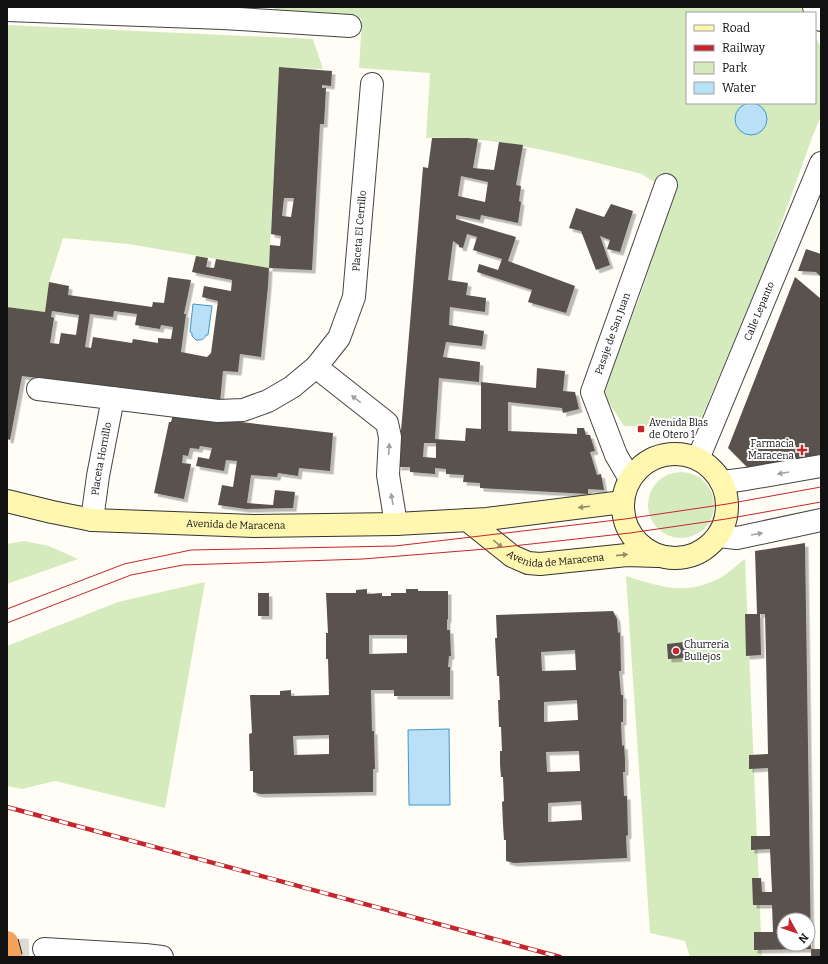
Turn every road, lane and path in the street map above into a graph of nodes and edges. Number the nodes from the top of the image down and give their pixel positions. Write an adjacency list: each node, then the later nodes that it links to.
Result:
1 (814, 7): 4 (street)
2 (7, 10): 3 (street)
3 (223, 13): 5 (street)
4 (821, 20)
5 (350, 26)
6 (372, 84): 9 (street, Placeta El Cerrillo)
7 (821, 163): 12 (street, Calle Lepanto)
8 (666, 185): 14 (street, Pasaje de San Juan)
9 (316, 367): 11 (street, Placeta El Cerrillo); 21 (street, one-way to 9)
10 (38, 389): 11 (street)
11 (113, 398): 18 (street, Placeta Hornillo)
12 (698, 459): 14 (main road); 15 (main road)
13 (821, 466): 15 (street, one-way to 15)
14 (630, 479): 17 (main road)
15 (723, 482): 22 (main road)
16 (7, 502): 18 (main road, Avenida de Maracena)
17 (623, 502): 19 (main road, Avenida de Maracena, one-way to 19); 23 (main road)
18 (92, 520): 21 (main road, Avenida de Maracena)
19 (467, 520): 21 (main road, Avenida de Maracena); 23 (main road, Avenida de Maracena, one-way to 23)
20 (821, 520): 22 (street, one-way to 20)
21 (396, 524)
22 (718, 536): 23 (main road)
23 (657, 556)
24 (7, 942): 26 (highway, bridge)
25 (44, 949): 27 (street)
26 (11, 957)
27 (162, 957)

